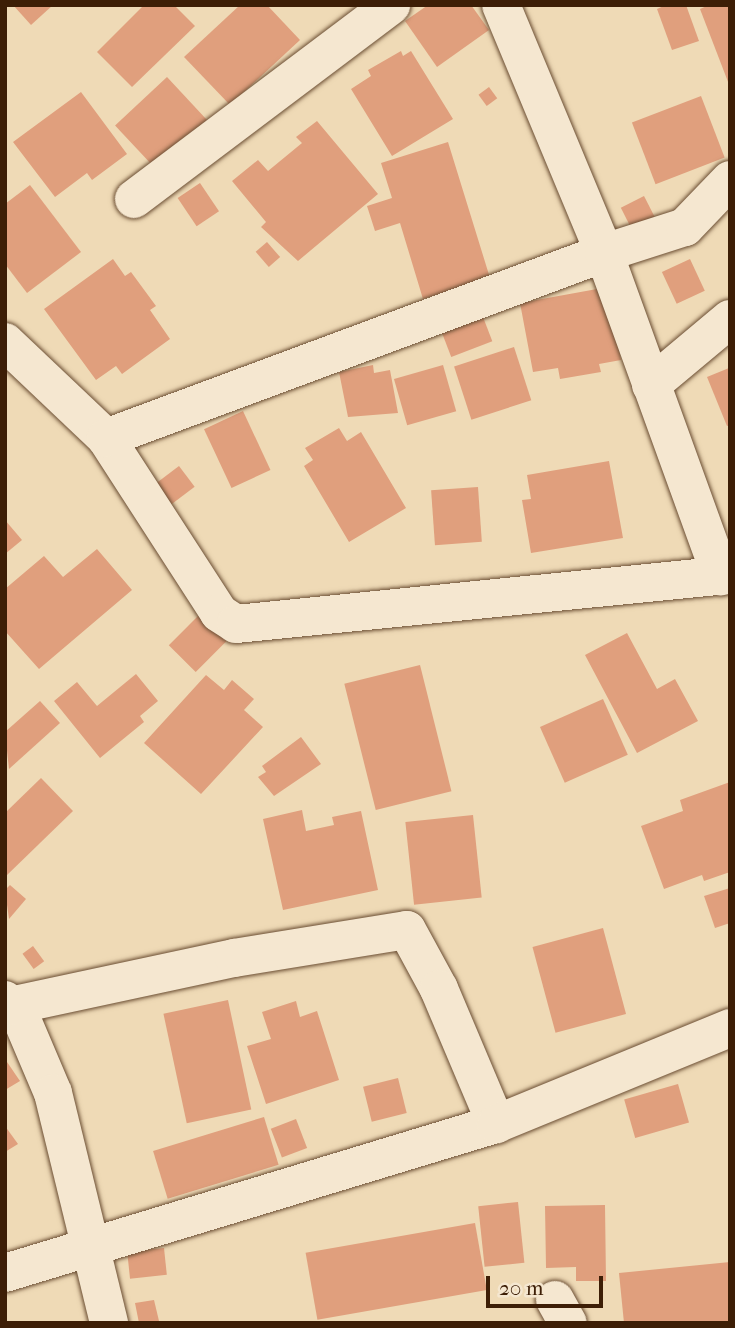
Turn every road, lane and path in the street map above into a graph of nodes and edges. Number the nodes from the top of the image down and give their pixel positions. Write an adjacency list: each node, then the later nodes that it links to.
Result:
1 (391, 5): 4 (street)
2 (501, 5): 5 (street)
3 (730, 180): 5 (street)
4 (134, 200)
5 (604, 253): 8 (street); 9 (street)
6 (730, 319): 8 (street)
7 (5, 342): 9 (street)
8 (651, 385): 10 (street)
9 (106, 438): 10 (street)
10 (725, 576)
11 (8, 1003): 13 (street); 14 (street)
12 (730, 1028): 13 (street)
13 (496, 1124): 14 (street)
14 (93, 1249): 15 (street); 16 (street)
15 (5, 1273)
16 (109, 1323)

